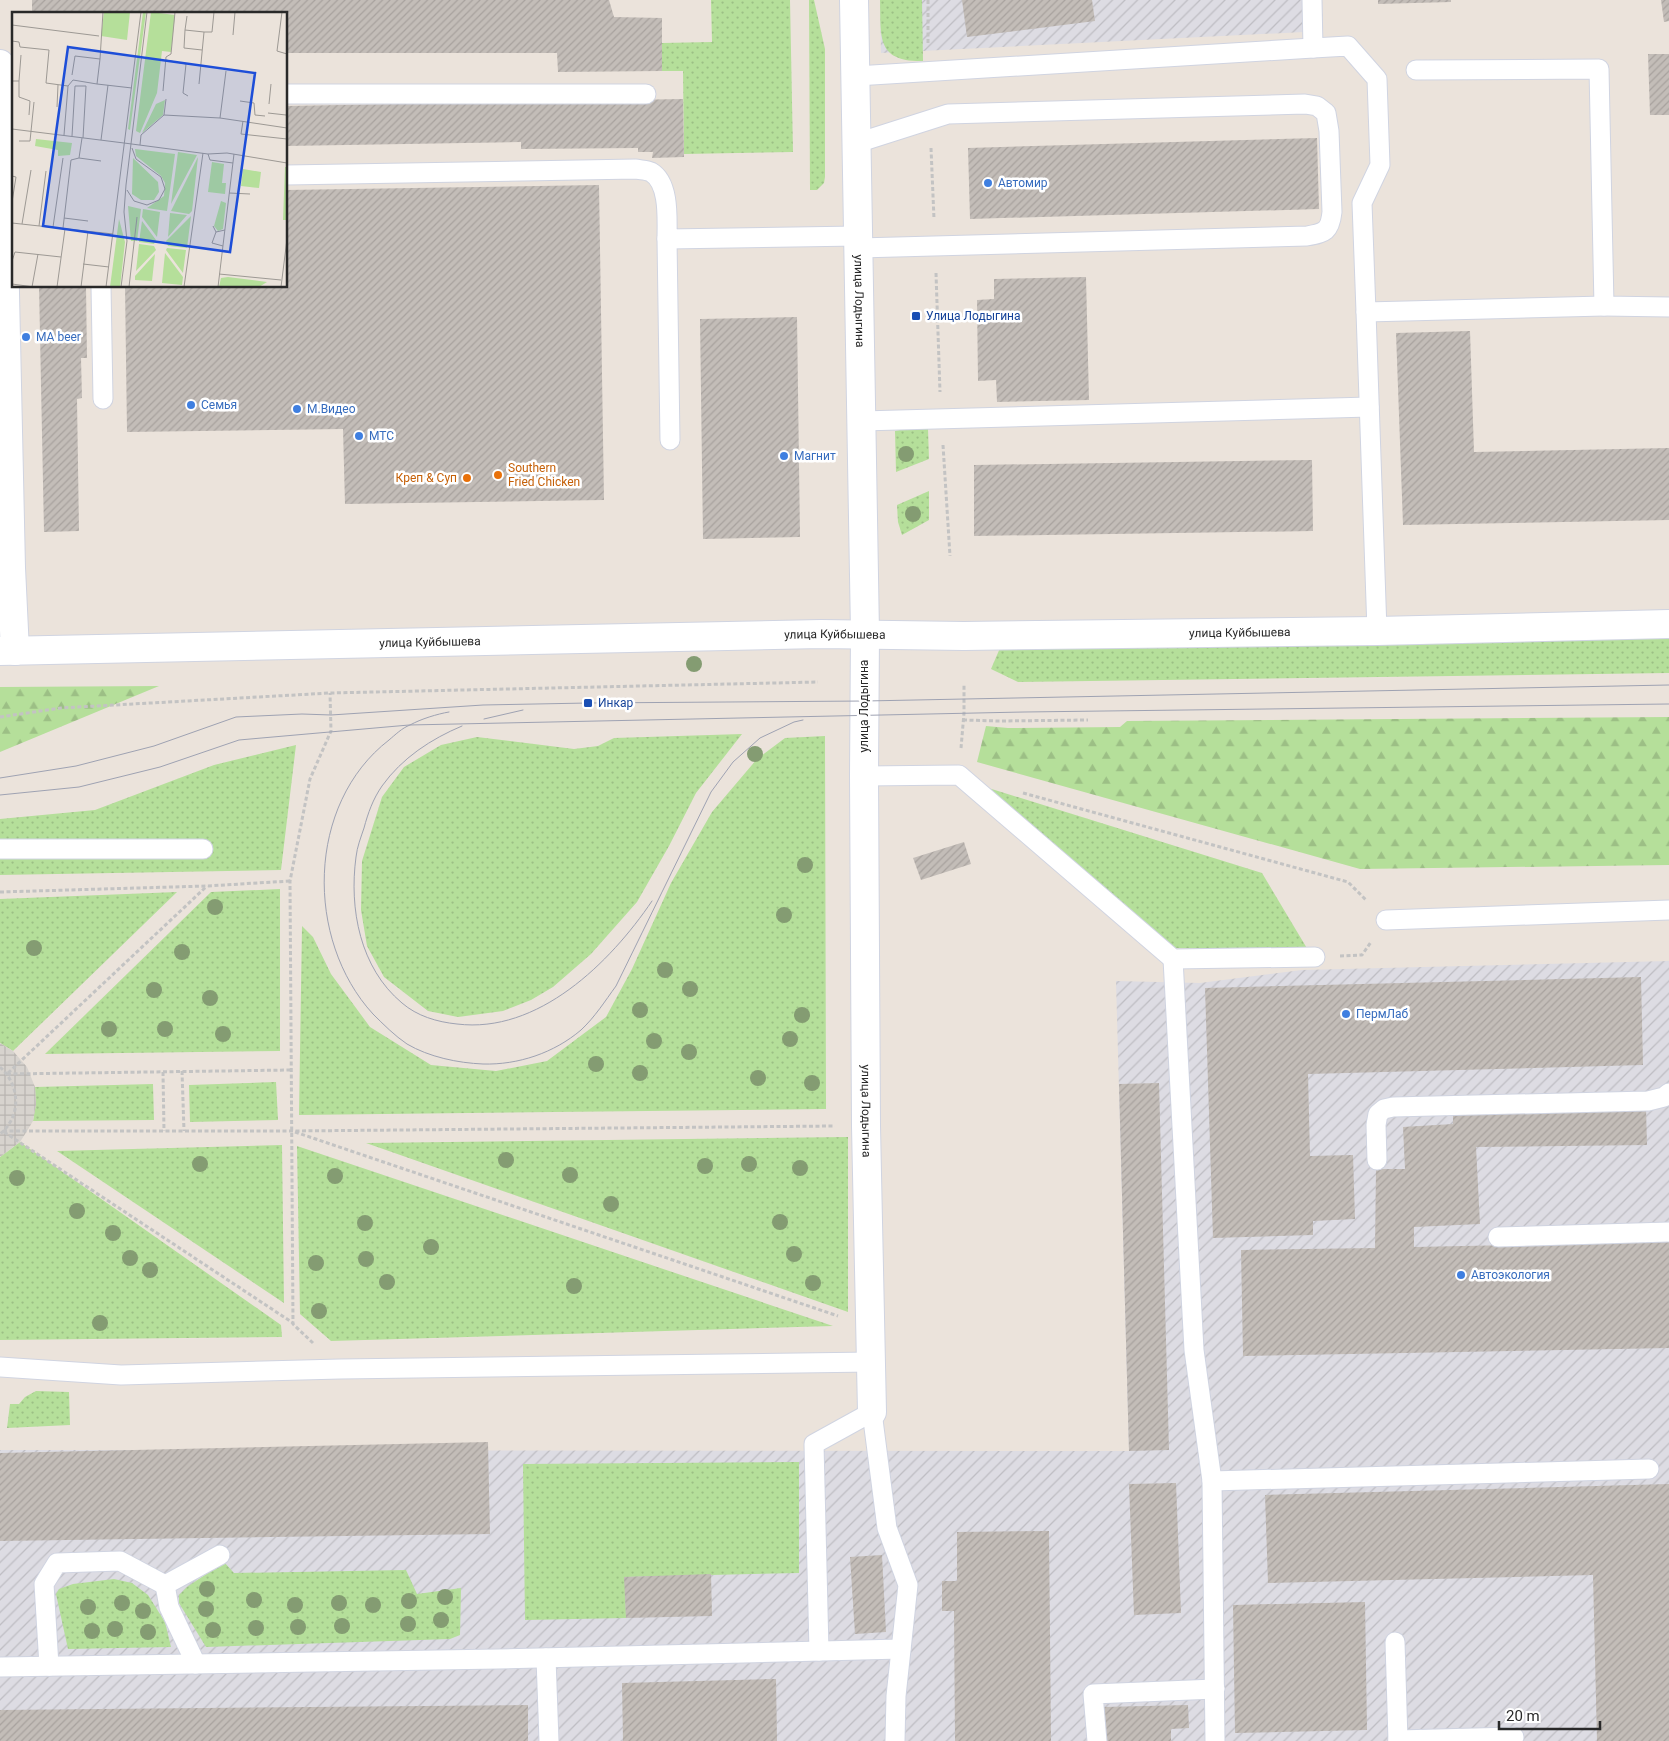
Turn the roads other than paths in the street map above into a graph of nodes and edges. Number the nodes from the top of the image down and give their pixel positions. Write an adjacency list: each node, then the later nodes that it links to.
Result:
1 (854, 0): 6 (main road, улица Лодыгина)
2 (1312, 0): 3 (lane)
3 (1313, 48): 6 (lane); 18 (lane)
4 (0, 64): 7 (main road)
5 (1416, 70): 16 (lane)
6 (856, 76): 10 (main road, улица Лодыгина)
7 (7, 93): 12 (main road)
8 (288, 94): 9 (lane)
9 (646, 94)
10 (857, 143): 14 (main road, улица Лодыгина); 14 (lane)
11 (288, 175): 13 (lane)
12 (5, 189): 21 (main road)
13 (667, 239): 14 (lane); 23 (lane)
14 (858, 242): 22 (main road, улица Лодыгина)
15 (101, 288): 19 (lane)
16 (1604, 306): 17 (lane); 18 (lane)
17 (1669, 307)
18 (1366, 312): 20 (lane)
19 (103, 399)
20 (1369, 407): 22 (lane); 25 (lane)
21 (4, 413): 27 (main road)
22 (862, 421): 26 (main road, улица Лодыгина)
23 (670, 440)
24 (1669, 624): 25 (main road, улица Куйбышева)
25 (1377, 631): 26 (main road, улица Куйбышева)
26 (865, 633): 27 (main road, улица Куйбышева); 28 (main road, улица Лодыгина)
27 (8, 651)
28 (864, 776): 34 (lane); 39 (main road, улица Лодыгина)
29 (0, 849): 30 (lane)
30 (204, 849)
31 (1669, 910): 32 (lane)
32 (1386, 920)
33 (1315, 957): 34 (lane)
34 (1173, 959): 43 (lane)
35 (1669, 1093): 36 (lane)
36 (1377, 1160)
37 (1669, 1232): 38 (lane)
38 (1498, 1237)
39 (872, 1362): 40 (lane); 41 (main road, улица Лодыгина)
40 (0, 1367)
41 (872, 1412): 47 (lane); 48 (lane)
42 (1649, 1469): 43 (lane)
43 (1212, 1481): 53 (lane)
44 (220, 1555): 45 (lane)
45 (165, 1585): 50 (lane); 51 (lane)
46 (1395, 1642): 59 (lane)
47 (901, 1649): 48 (lane); 56 (lane)
48 (819, 1651): 49 (lane)
49 (546, 1658): 50 (lane); 55 (lane)
50 (196, 1664): 51 (lane)
51 (49, 1666): 52 (lane)
52 (0, 1667)
53 (1215, 1689): 57 (lane); 58 (lane)
54 (1514, 1737): 59 (lane)
55 (549, 1741)
56 (895, 1741)
57 (1096, 1741)
58 (1215, 1741)
59 (1398, 1741)

